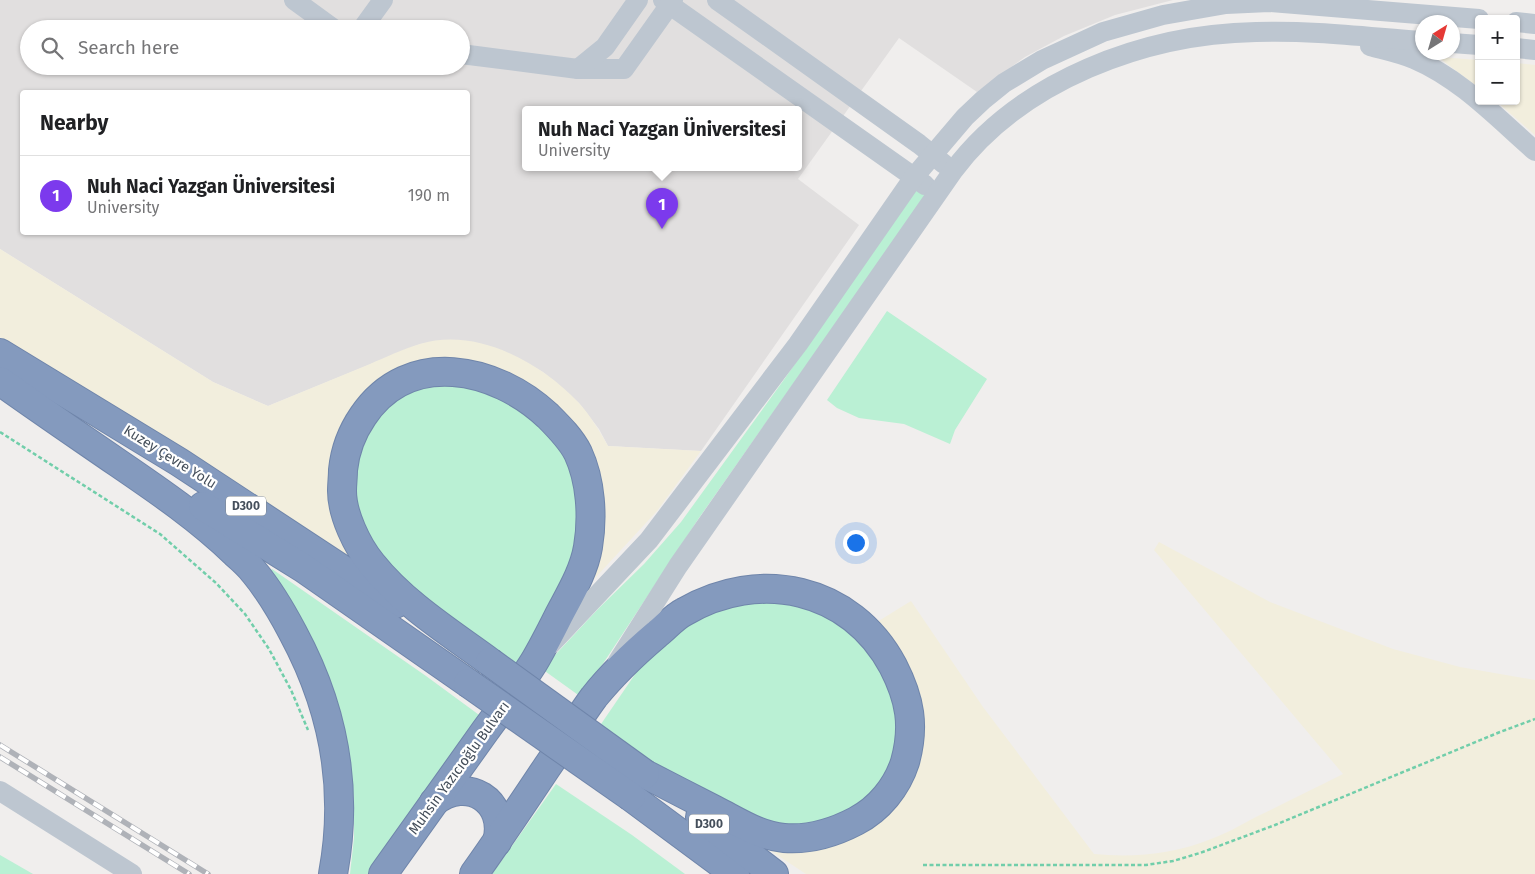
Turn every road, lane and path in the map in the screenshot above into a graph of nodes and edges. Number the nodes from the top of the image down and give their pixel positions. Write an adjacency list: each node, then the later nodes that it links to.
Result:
1 (294, 0): 8 (street)
2 (383, 0): 9 (street)
3 (638, 0): 19 (street)
4 (718, 0): 21 (street)
5 (668, 2): 19 (street); 23 (street)
6 (1320, 3): 7 (street); 12 (street); 21 (street)
7 (1475, 19)
8 (322, 20)
9 (369, 20)
10 (1520, 22): 11 (street)
11 (1535, 24)
12 (1328, 34): 13 (street); 20 (street); 22 (street)
13 (1415, 40)
14 (1460, 44): 15 (street)
15 (1475, 46)
16 (1520, 48): 17 (street)
17 (1535, 50)
18 (470, 55): 19 (street)
19 (578, 69)
20 (1535, 151)
21 (934, 155): 22 (street); 23 (street)
22 (953, 171): 24 (street)
23 (914, 177): 24 (street); 29 (street)
24 (938, 193): 30 (street)
25 (0, 352): 28 (highway, Kuzey Çevre Yolu / D300)
26 (0, 381): 39 (highway); 42 (highway, Kuzey Çevre Yolu / D300, bridge)
27 (0, 432): 32 (path)
28 (490, 662): 29 (highway, Muhsin Yazıcıoğlu Bulvarı); 33 (highway, D300, bridge)
29 (534, 662): 35 (highway, Muhsin Yazıcıoğlu Bulvarı)
30 (595, 696): 33 (highway); 36 (highway)
31 (1535, 719): 37 (path)
32 (311, 738)
33 (645, 774): 43 (highway, D300)
34 (0, 791): 38 (street)
35 (434, 802): 36 (highway); 40 (highway, Muhsin Yazıcıoğlu Bulvarı)
36 (497, 842): 41 (highway)
37 (923, 865)
38 (132, 874)
39 (333, 874)
40 (383, 874)
41 (474, 874)
42 (735, 874)
43 (774, 874)

